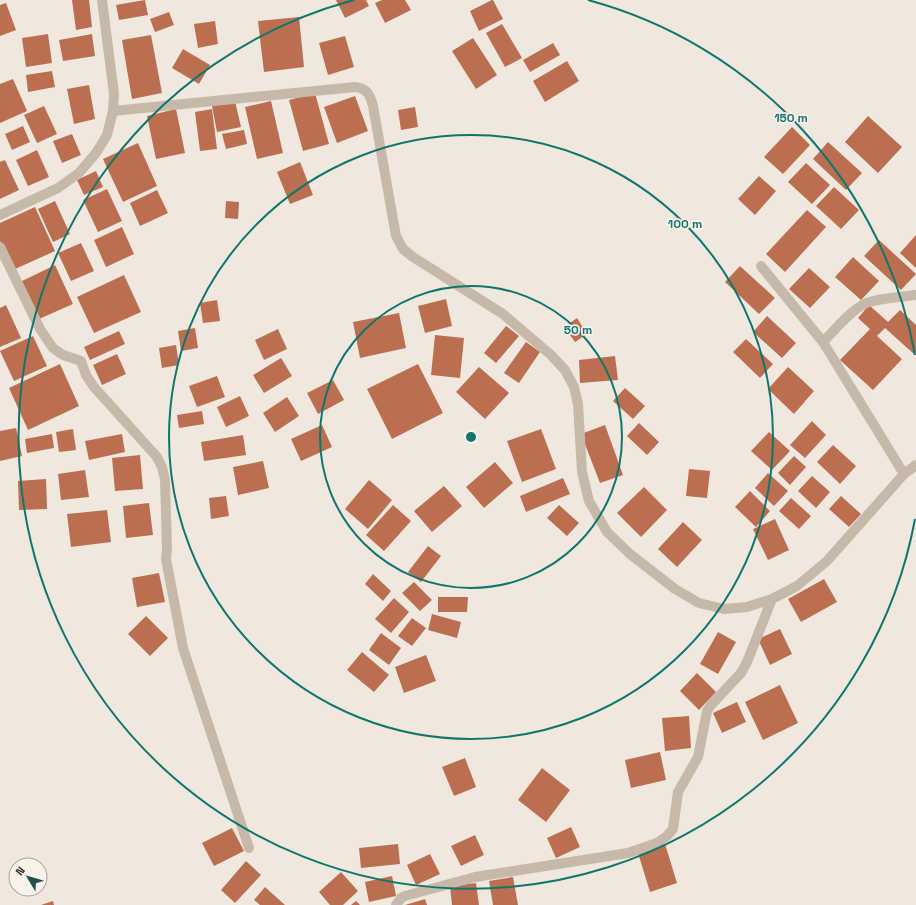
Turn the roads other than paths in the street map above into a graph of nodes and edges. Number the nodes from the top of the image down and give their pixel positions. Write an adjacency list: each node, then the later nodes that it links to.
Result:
1 (102, 0): 2 (street)
2 (113, 111): 3 (street); 10 (street)
3 (0, 215)
4 (0, 247): 11 (street)
5 (761, 266): 7 (street)
6 (916, 295): 7 (street)
7 (823, 342): 9 (street)
8 (916, 465): 9 (street)
9 (904, 474): 10 (street)
10 (772, 599): 12 (street)
11 (249, 848)
12 (396, 905)

